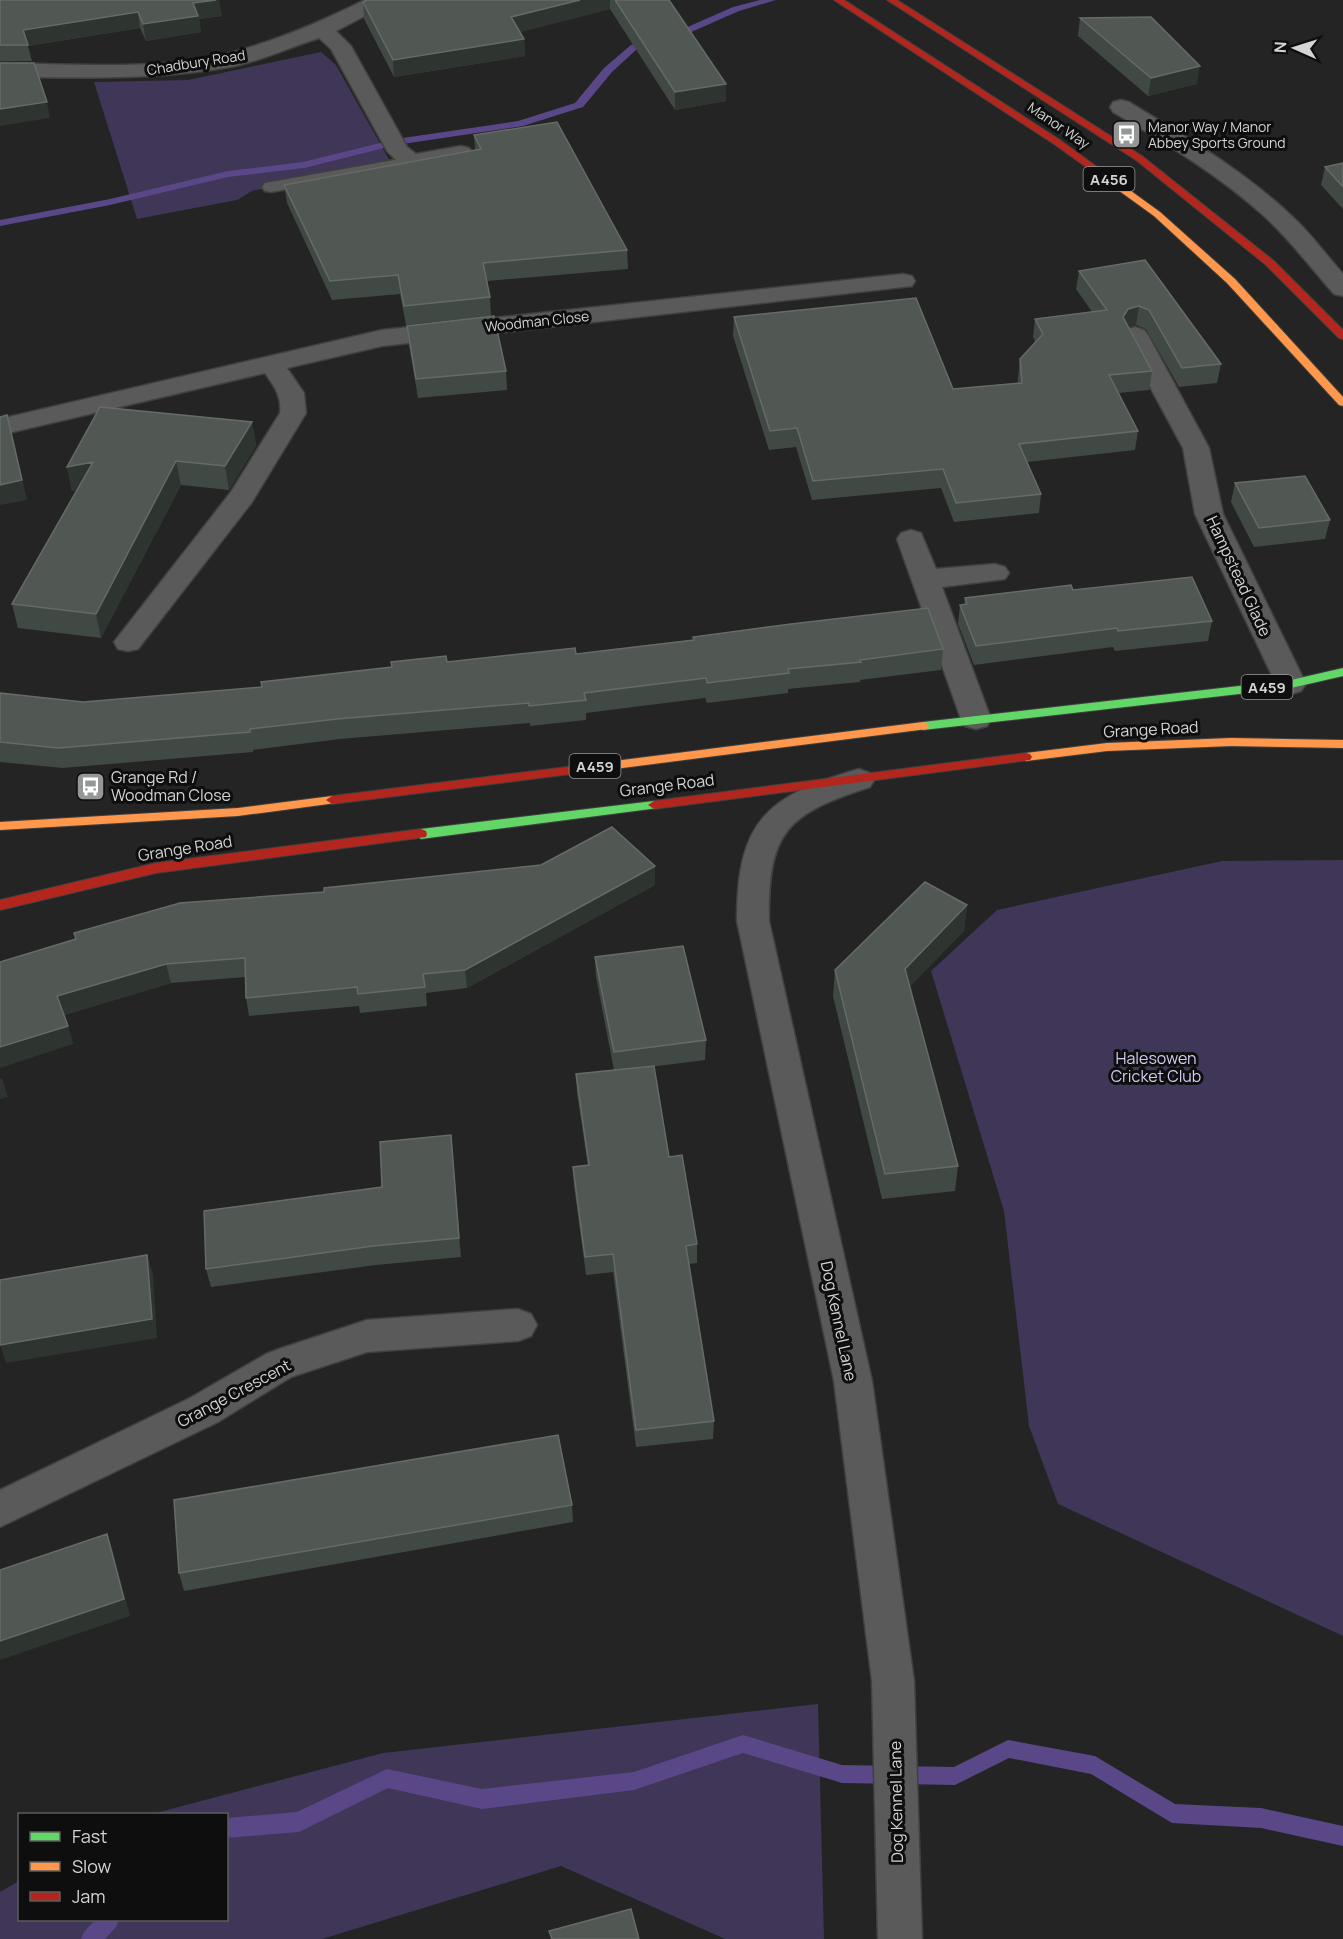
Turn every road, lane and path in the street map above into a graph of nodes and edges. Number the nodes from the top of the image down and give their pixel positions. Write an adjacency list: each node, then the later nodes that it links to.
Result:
1 (381, 0): 4 (street, Chadbury Road)
2 (838, 0): 15 (main road, Manor Way / A456)
3 (891, 0): 13 (main road, Manor Way / A456)
4 (322, 30): 5 (street, Chadbury Road); 7 (street)
5 (0, 70)
6 (1121, 107): 11 (street)
7 (400, 149): 8 (street); 9 (lane)
8 (461, 153)
9 (271, 187)
10 (903, 281): 14 (street, Woodman Close)
11 (1343, 289)
12 (1135, 335): 22 (street, Hampstead Glade)
13 (1343, 336)
14 (271, 364): 16 (street, Woodman Close); 20 (street)
15 (1343, 403)
16 (0, 427)
17 (911, 539): 19 (street)
18 (995, 573): 19 (street)
19 (926, 579): 23 (street)
20 (128, 642)
21 (1343, 672): 22 (main road, Grange Road / A459)
22 (1291, 684): 23 (main road, Grange Road / A459)
23 (976, 718): 26 (main road, Grange Road / A459)
24 (1343, 744): 25 (main road, Grange Road)
25 (873, 776): 27 (main road, Grange Road); 30 (street, Dog Kennel Lane)
26 (0, 826)
27 (0, 905)
28 (518, 1325): 29 (street, Grange Crescent)
29 (0, 1509)
30 (900, 1939)

